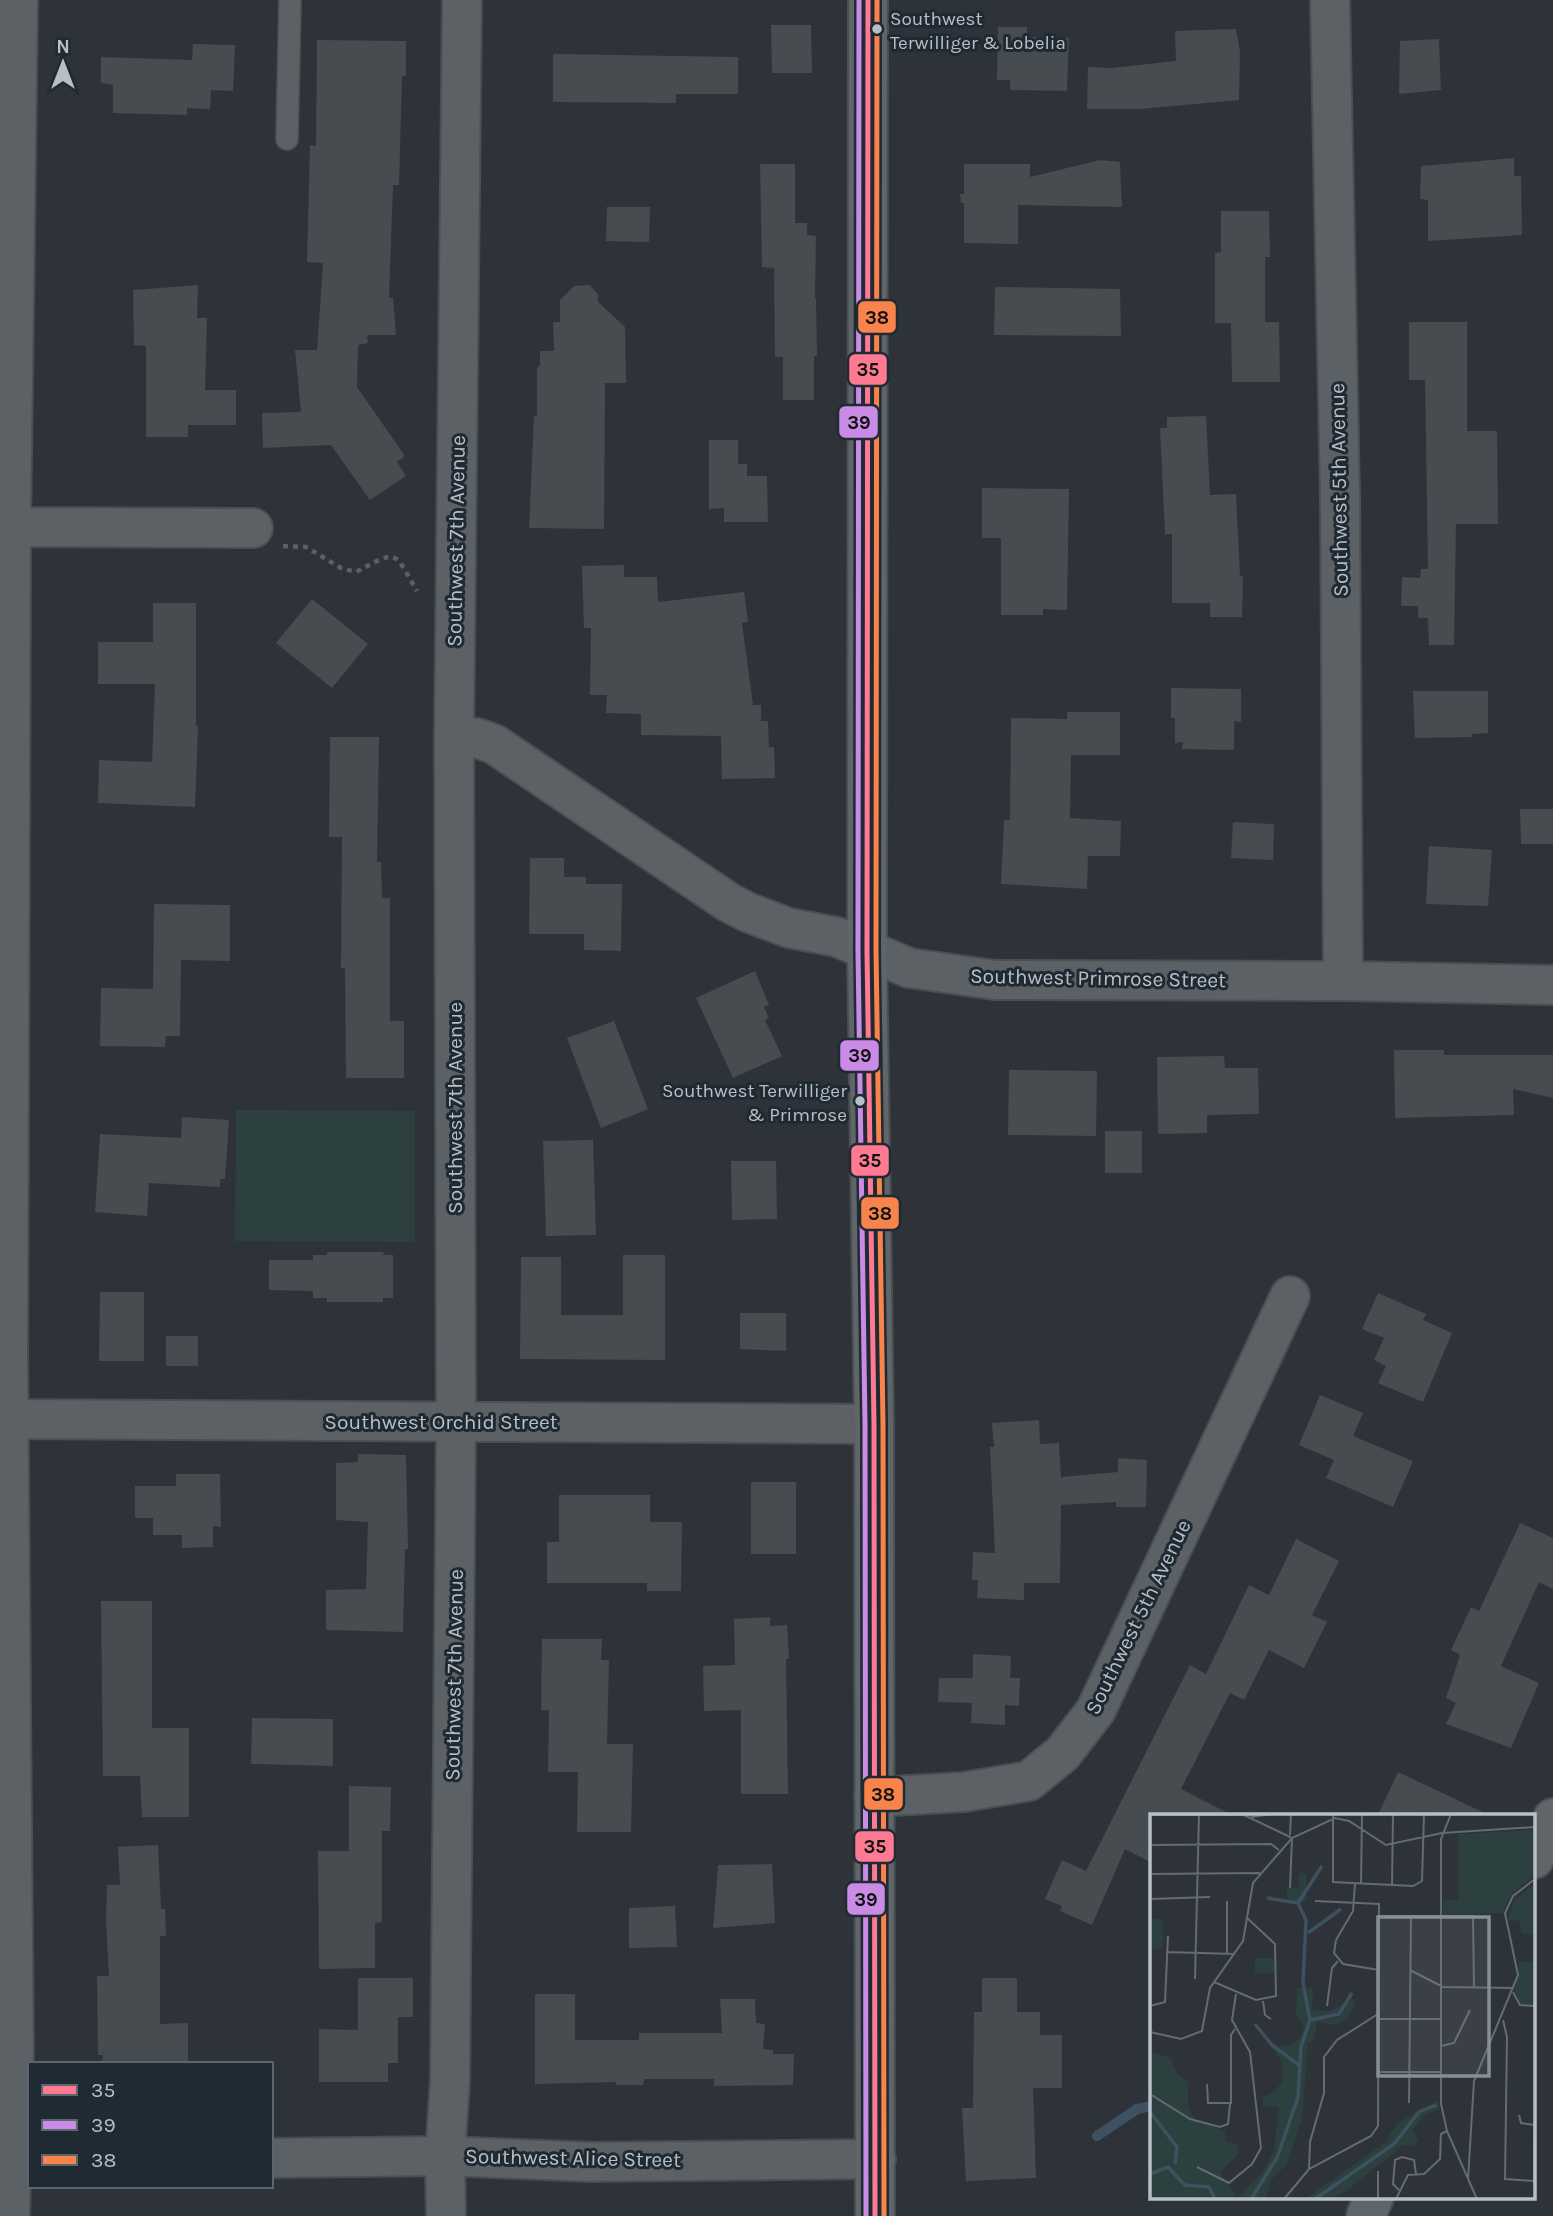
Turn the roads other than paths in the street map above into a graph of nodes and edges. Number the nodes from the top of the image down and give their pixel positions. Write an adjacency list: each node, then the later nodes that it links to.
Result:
1 (18, 0): 7 (street)
2 (289, 0): 6 (lane)
3 (462, 0): 10 (street, Southwest 7th Avenue)
4 (868, 0): 11 (main road)
5 (1330, 0): 12 (street, Southwest 5th Avenue)
6 (286, 139)
7 (11, 527): 8 (street); 9 (street)
8 (253, 528)
9 (6, 731): 15 (street)
10 (454, 736): 11 (street, Southwest Primrose Street); 17 (street, Southwest 7th Avenue)
11 (867, 951): 12 (street, Southwest Primrose Street); 18 (main road)
12 (1343, 981): 13 (street, Southwest Primrose Street)
13 (1553, 985)
14 (1290, 1296): 19 (street, Southwest 5th Avenue)
15 (4, 1354): 16 (street)
16 (9, 1419): 17 (street, Southwest Orchid Street); 25 (street)
17 (456, 1423): 18 (street, Southwest Orchid Street); 22 (street, Southwest 7th Avenue)
18 (874, 1424): 19 (main road)
19 (874, 1797): 24 (main road)
20 (1553, 1818): 21 (main road)
21 (1536, 1855)
22 (445, 2156): 23 (street, Southwest Alice Street); 24 (street, Southwest Alice Street); 28 (street, Southwest 7th Avenue)
23 (273, 2158)
24 (876, 2159): 29 (main road)
25 (20, 2162): 27 (street)
26 (1374, 2198): 30 (main road)
27 (10, 2216)
28 (446, 2216)
29 (875, 2216)
30 (1367, 2216)

